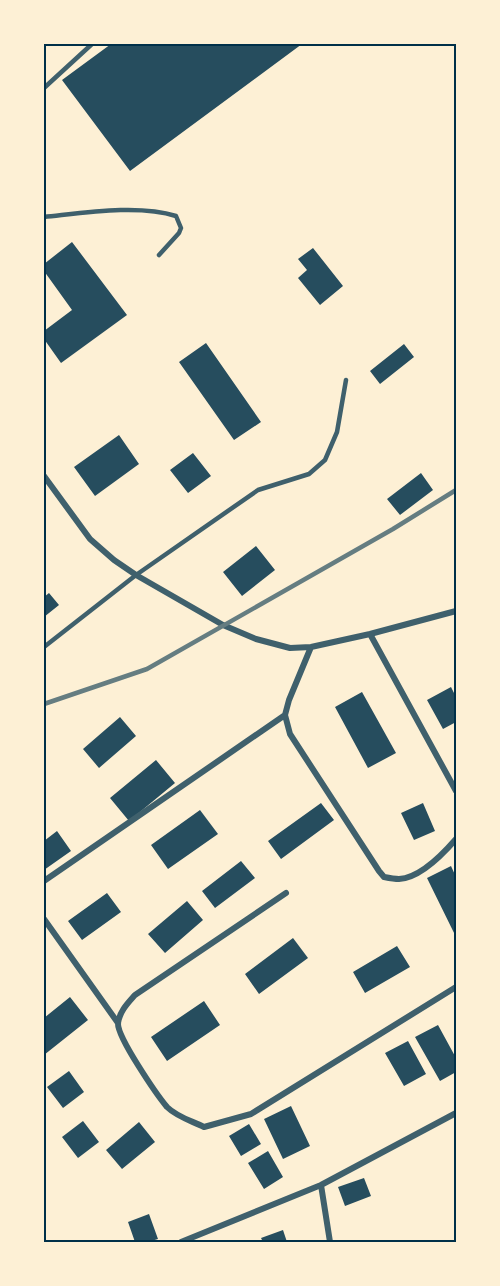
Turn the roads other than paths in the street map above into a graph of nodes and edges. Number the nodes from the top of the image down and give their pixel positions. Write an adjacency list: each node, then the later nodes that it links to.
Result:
1 (92, 44): 2 (lane)
2 (44, 88)
3 (44, 217): 4 (lane)
4 (159, 255)
5 (346, 380): 7 (lane)
6 (44, 476): 7 (street)
7 (136, 574): 10 (lane); 11 (street)
8 (456, 610): 9 (street)
9 (370, 634): 11 (street); 13 (street)
10 (44, 647)
11 (311, 647): 12 (street)
12 (285, 716): 14 (street); 15 (street)
13 (456, 791)
14 (456, 838)
15 (44, 881)
16 (286, 893): 19 (street)
17 (44, 919): 19 (street)
18 (456, 987): 19 (street)
19 (118, 1023)
20 (456, 1113): 21 (street)
21 (321, 1185): 22 (street); 23 (street)
22 (181, 1242)
23 (330, 1242)

